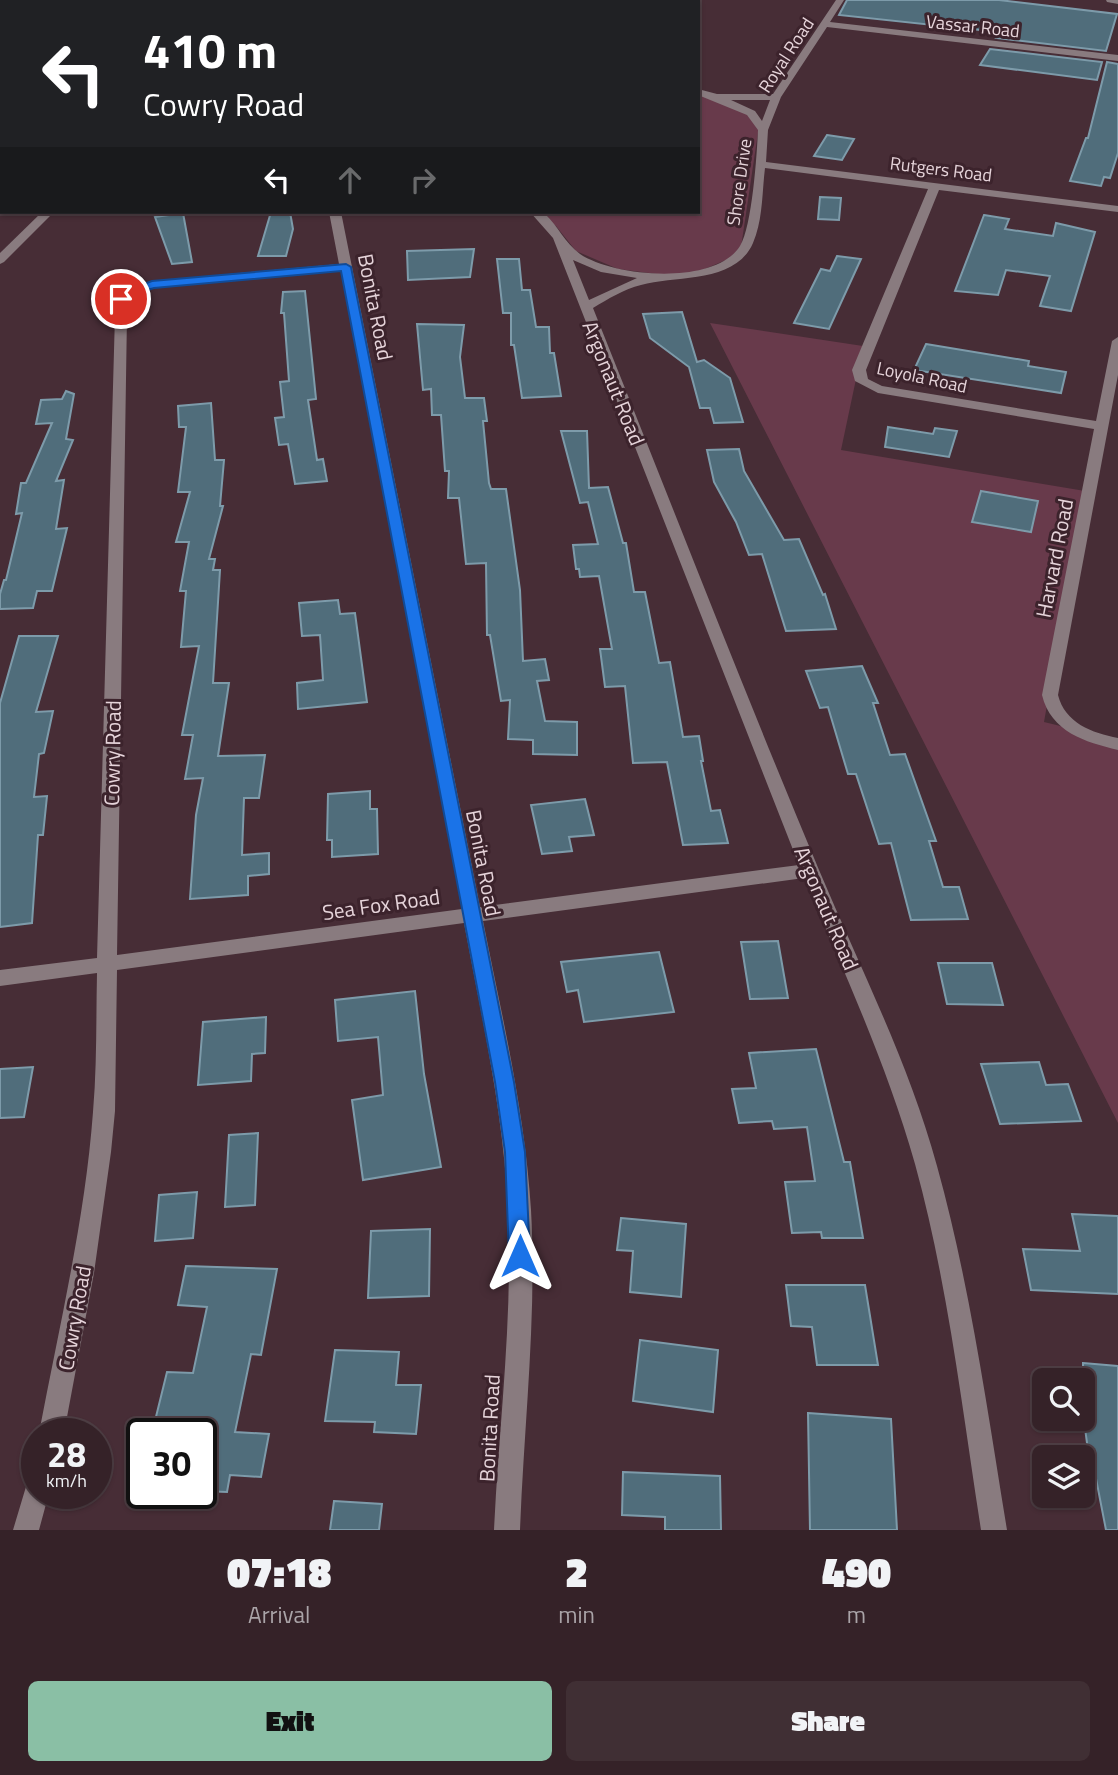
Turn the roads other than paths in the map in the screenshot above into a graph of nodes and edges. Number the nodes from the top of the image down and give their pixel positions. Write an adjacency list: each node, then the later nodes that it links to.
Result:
1 (840, 0): 4 (street, Royal Road)
2 (1110, 0): 3 (street)
3 (1118, 1)
4 (824, 24): 5 (street, Vassar Road); 8 (street, Royal Road)
5 (1118, 58)
6 (700, 93): 7 (street, Shore Drive)
7 (717, 97): 8 (street, Shore Drive); 9 (street, Shore Drive)
8 (776, 97): 9 (street, Royal Road)
9 (763, 130): 10 (street, Shore Drive)
10 (759, 164): 11 (street, Rutgers Road); 19 (street, Shore Drive)
11 (935, 186): 12 (street, Rutgers Road); 22 (street, Loyola Road)
12 (1118, 209)
13 (46, 214): 17 (street)
14 (335, 214): 18 (street, Bonita Road)
15 (539, 214): 16 (street, Shore Drive)
16 (558, 237): 19 (street, Shore Drive); 20 (street, Shore Drive)
17 (0, 260)
18 (346, 267): 25 (street, Bonita Road); 26 (street, Cowry Road)
19 (662, 276): 20 (street, Shore Drive)
20 (585, 308): 24 (street, Argonaut Road)
21 (1118, 341): 22 (street, Harvard Road)
22 (1101, 426): 23 (street, Harvard Road)
23 (1118, 744)
24 (810, 870): 25 (street, Sea Fox Road); 32 (street, Argonaut Road)
25 (471, 915): 26 (street, Sea Fox Road); 31 (street, Bonita Road)
26 (108, 964): 27 (street, Sea Fox Road); 28 (street, Cowry Road)
27 (0, 978)
28 (54, 1418)
29 (32, 1509): 30 (street)
30 (26, 1530)
31 (506, 1530)
32 (994, 1530)

